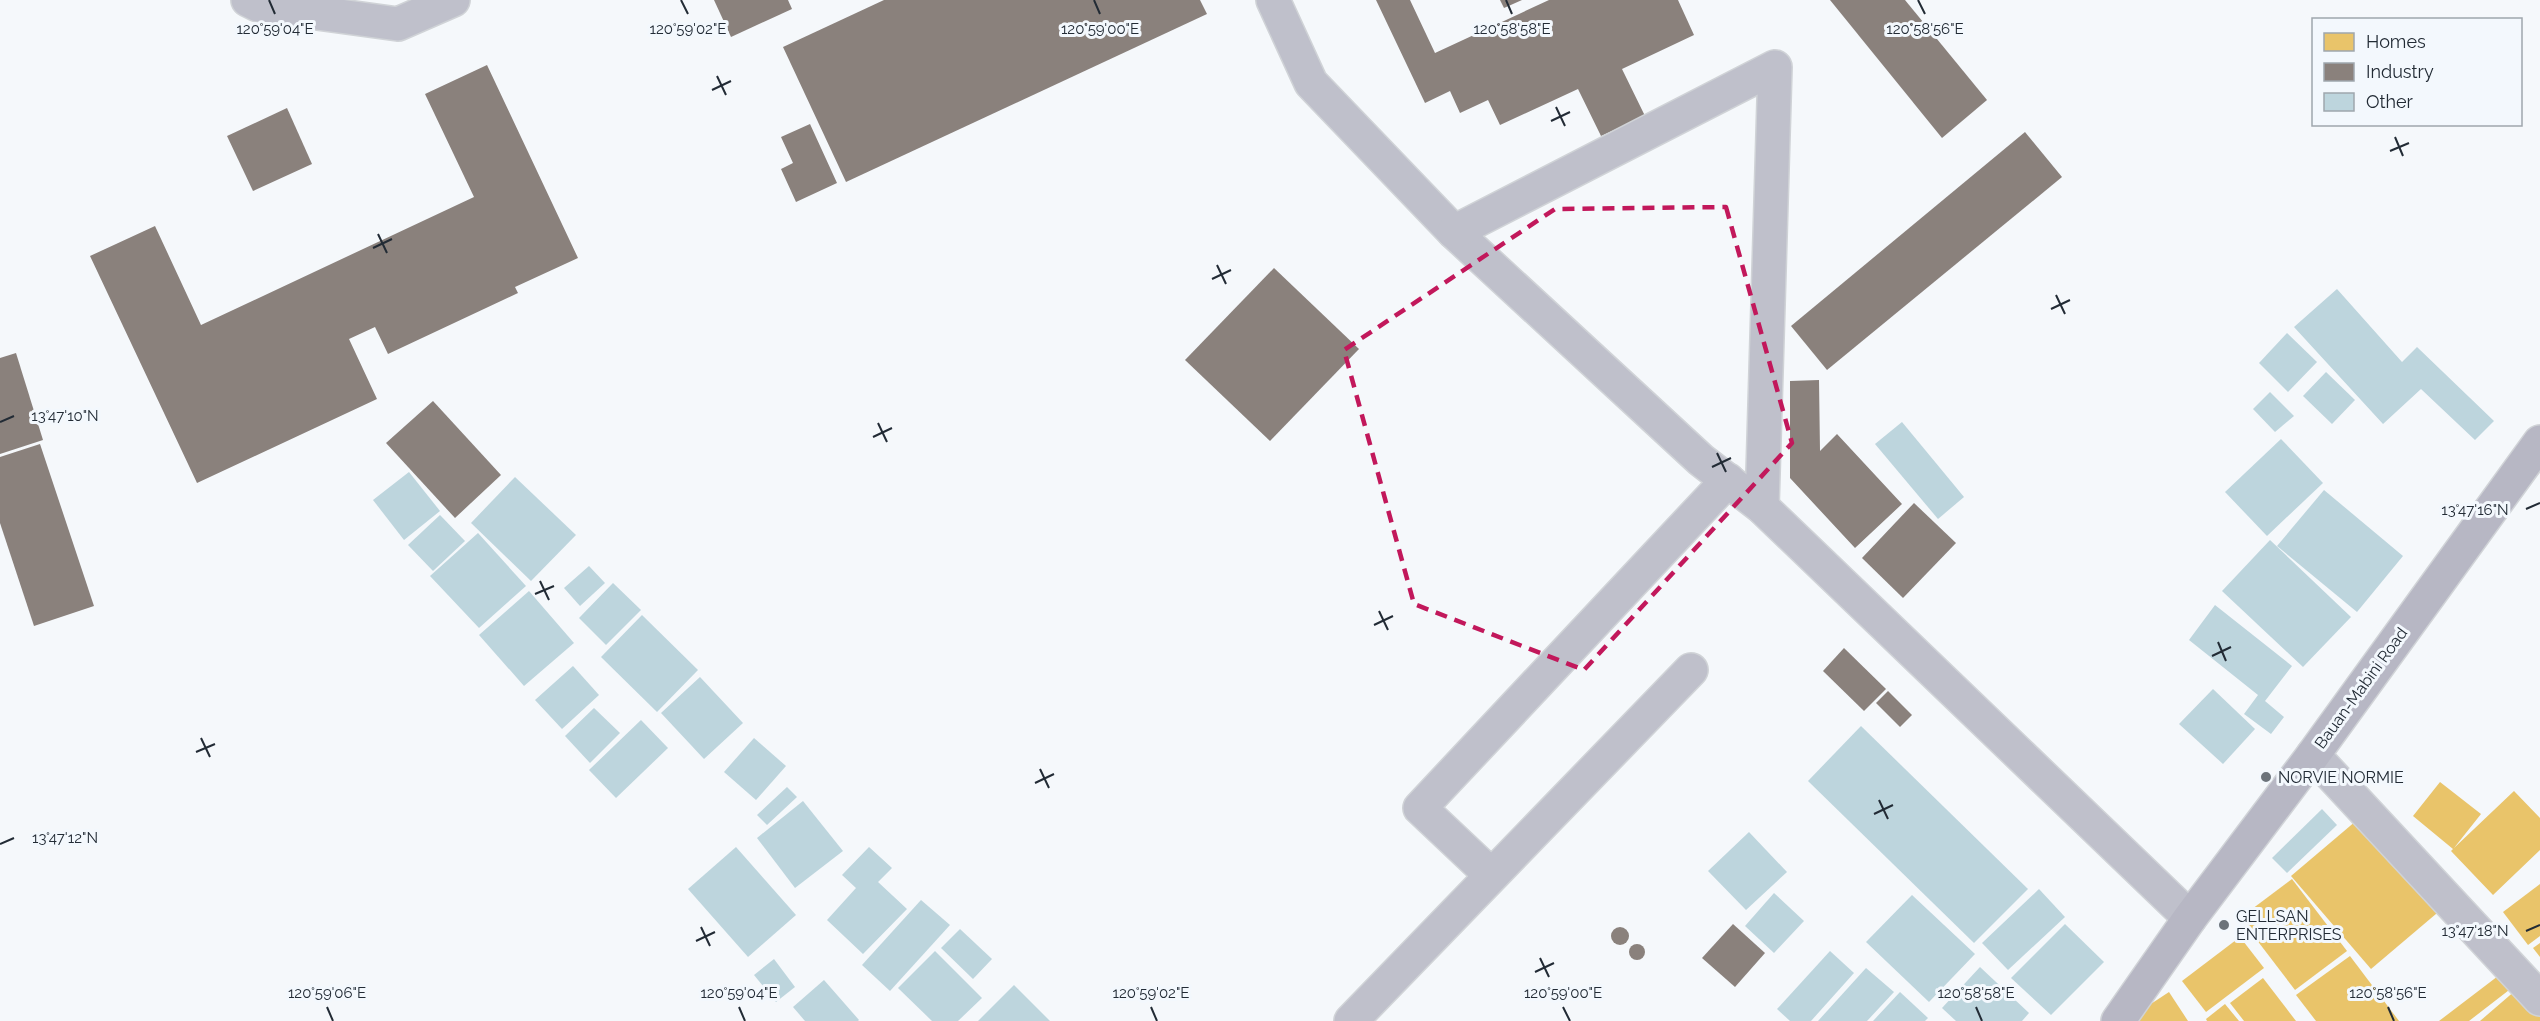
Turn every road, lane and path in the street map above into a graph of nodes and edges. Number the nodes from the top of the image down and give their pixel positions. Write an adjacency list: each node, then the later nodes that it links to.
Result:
1 (248, 0): 2 (street)
2 (453, 0)
3 (1273, 0): 4 (street)
4 (1454, 232): 6 (street); 7 (street)
5 (2540, 442): 9 (main road, Bauan-Mabini Road)
6 (1728, 480): 7 (street); 10 (street)
7 (1762, 507): 11 (street)
8 (1690, 670): 10 (street)
9 (2313, 755): 11 (main road, Bauan-Mabini Road); 12 (street)
10 (1491, 875): 13 (street)
11 (2190, 918): 14 (main road, Bauan-Mabini Road)
12 (2540, 999)
13 (1351, 1021)
14 (2118, 1021)

